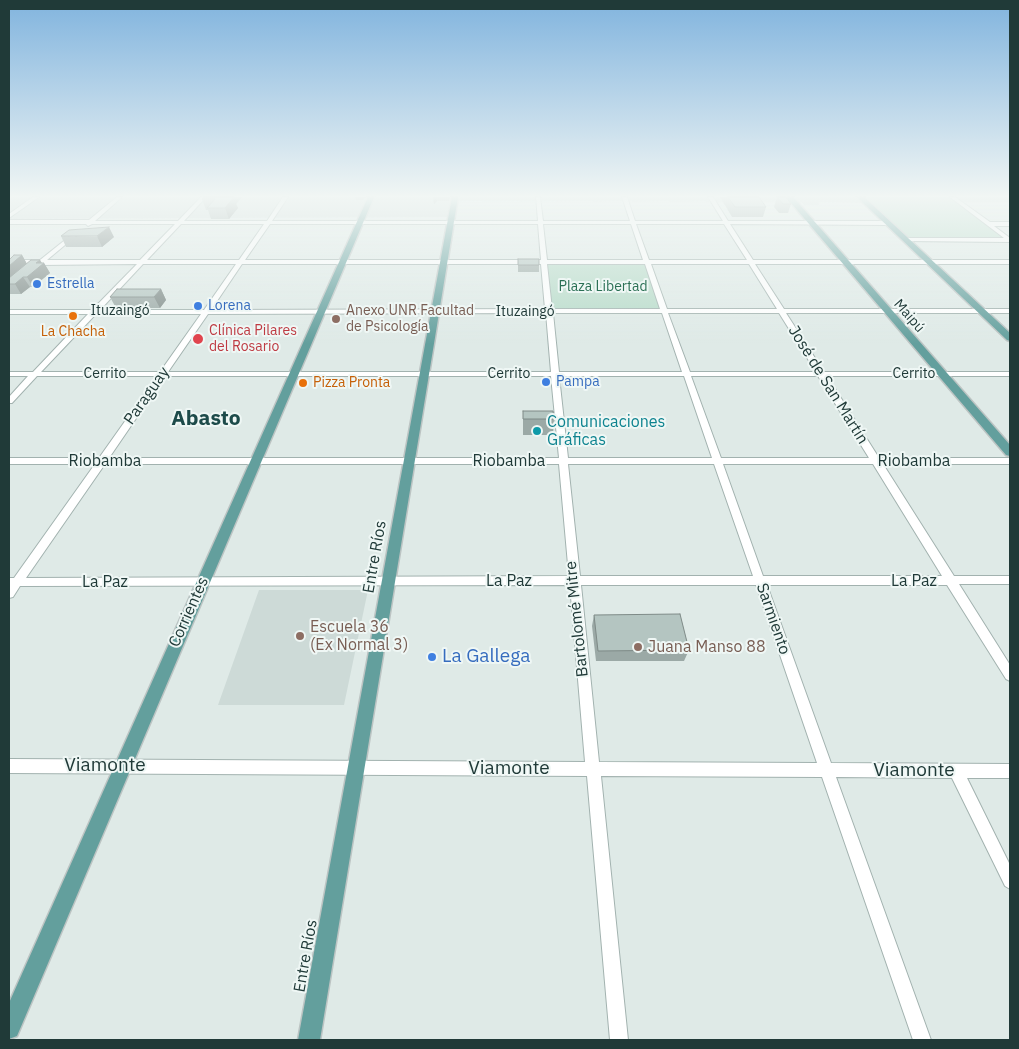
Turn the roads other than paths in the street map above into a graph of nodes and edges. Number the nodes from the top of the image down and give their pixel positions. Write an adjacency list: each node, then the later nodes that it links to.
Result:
1 (61, 246): 12 (street)
2 (158, 246): 13 (street)
3 (252, 246): 14 (street, Paraguay)
4 (350, 246): 15 (main road, Corrientes)
5 (446, 246): 16 (main road, Entre Ríos)
6 (542, 246): 17 (street, Bartolomé Mitre)
7 (641, 246): 18 (street, Sarmiento)
8 (740, 246): 19 (street, José de San Martín)
9 (830, 246): 20 (main road, Maipú)
10 (911, 246): 21 (main road)
11 (9, 262): 12 (street)
12 (41, 262): 13 (street); 23 (street)
13 (142, 262): 14 (street); 24 (street)
14 (241, 262): 15 (street); 32 (street, Paraguay)
15 (343, 262): 16 (street); 25 (main road, Corrientes)
16 (443, 262): 17 (street); 33 (main road, Entre Ríos)
17 (543, 262): 18 (street); 34 (street, Bartolomé Mitre)
18 (646, 262): 19 (street); 26 (street, Sarmiento)
19 (750, 262): 20 (street); 27 (street, José de San Martín)
20 (844, 262): 21 (street); 28 (main road, Maipú)
21 (928, 262): 22 (street); 29 (main road)
22 (1010, 262)
23 (34, 267)
24 (95, 311): 31 (street, Ituzaingó); 32 (street, Ituzaingó); 37 (street)
25 (321, 311): 32 (street, Ituzaingó); 33 (street, Ituzaingó); 39 (main road, Corrientes)
26 (664, 311): 27 (street, Ituzaingó); 34 (street, Ituzaingó); 42 (street, Sarmiento)
27 (781, 311): 28 (street, Ituzaingó); 43 (street, José de San Martín)
28 (887, 311): 29 (street, Ituzaingó); 44 (main road, Maipú)
29 (981, 311): 30 (street, Ituzaingó); 35 (main road)
30 (1010, 311)
31 (9, 312)
32 (206, 312): 38 (street, Paraguay)
33 (435, 312): 34 (street, Ituzaingó); 40 (main road, Entre Ríos)
34 (547, 312): 41 (street, Bartolomé Mitre)
35 (1010, 338)
36 (9, 374): 37 (street, Cerrito)
37 (35, 374): 38 (street, Cerrito); 46 (street)
38 (162, 374): 39 (street, Cerrito); 49 (street, Paraguay)
39 (294, 374): 40 (street, Cerrito); 50 (main road, Corrientes)
40 (424, 374): 41 (street, Cerrito); 51 (main road, Entre Ríos)
41 (554, 374): 42 (street, Cerrito); 52 (street, Bartolomé Mitre)
42 (686, 374): 43 (street, Cerrito); 53 (street, Sarmiento)
43 (821, 374): 44 (street, Cerrito); 54 (street, José de San Martín)
44 (942, 374): 45 (street, Cerrito); 47 (main road, Maipú)
45 (1010, 374)
46 (9, 401)
47 (1010, 452)
48 (9, 461): 49 (street, Riobamba)
49 (102, 461): 50 (street, Riobamba); 61 (street, Paraguay)
50 (256, 461): 51 (street, Riobamba); 62 (main road, Corrientes)
51 (410, 461): 52 (street, Riobamba); 58 (main road, Entre Ríos)
52 (562, 461): 53 (street, Riobamba); 59 (street, Bartolomé Mitre)
53 (717, 461): 54 (street, Riobamba); 60 (street, Sarmiento)
54 (876, 461): 55 (street, Riobamba); 56 (street, José de San Martín)
55 (1010, 461)
56 (951, 580): 57 (street, La Paz); 60 (street, La Paz); 64 (street, José de San Martín)
57 (1010, 580)
58 (389, 581): 59 (street, La Paz); 62 (street, La Paz); 67 (main road, Entre Ríos)
59 (574, 581): 60 (street, La Paz); 68 (street, Bartolomé Mitre)
60 (760, 581): 69 (street, Sarmiento)
61 (13, 582): 62 (street, La Paz); 63 (street, Paraguay)
62 (203, 582): 66 (main road, Corrientes)
63 (9, 594)
64 (1010, 675)
65 (9, 766): 66 (street, Viamonte)
66 (122, 766): 67 (street, Viamonte); 73 (main road, Corrientes)
67 (356, 768): 68 (street, Viamonte); 74 (main road, Entre Ríos)
68 (592, 769): 69 (street, Viamonte); 75 (street, Bartolomé Mitre)
69 (827, 771): 70 (street, Viamonte); 76 (street, Sarmiento)
70 (956, 771): 71 (street, Viamonte); 72 (street)
71 (1010, 771)
72 (1010, 881)
73 (9, 1028)
74 (309, 1040)
75 (618, 1040)
76 (922, 1040)

